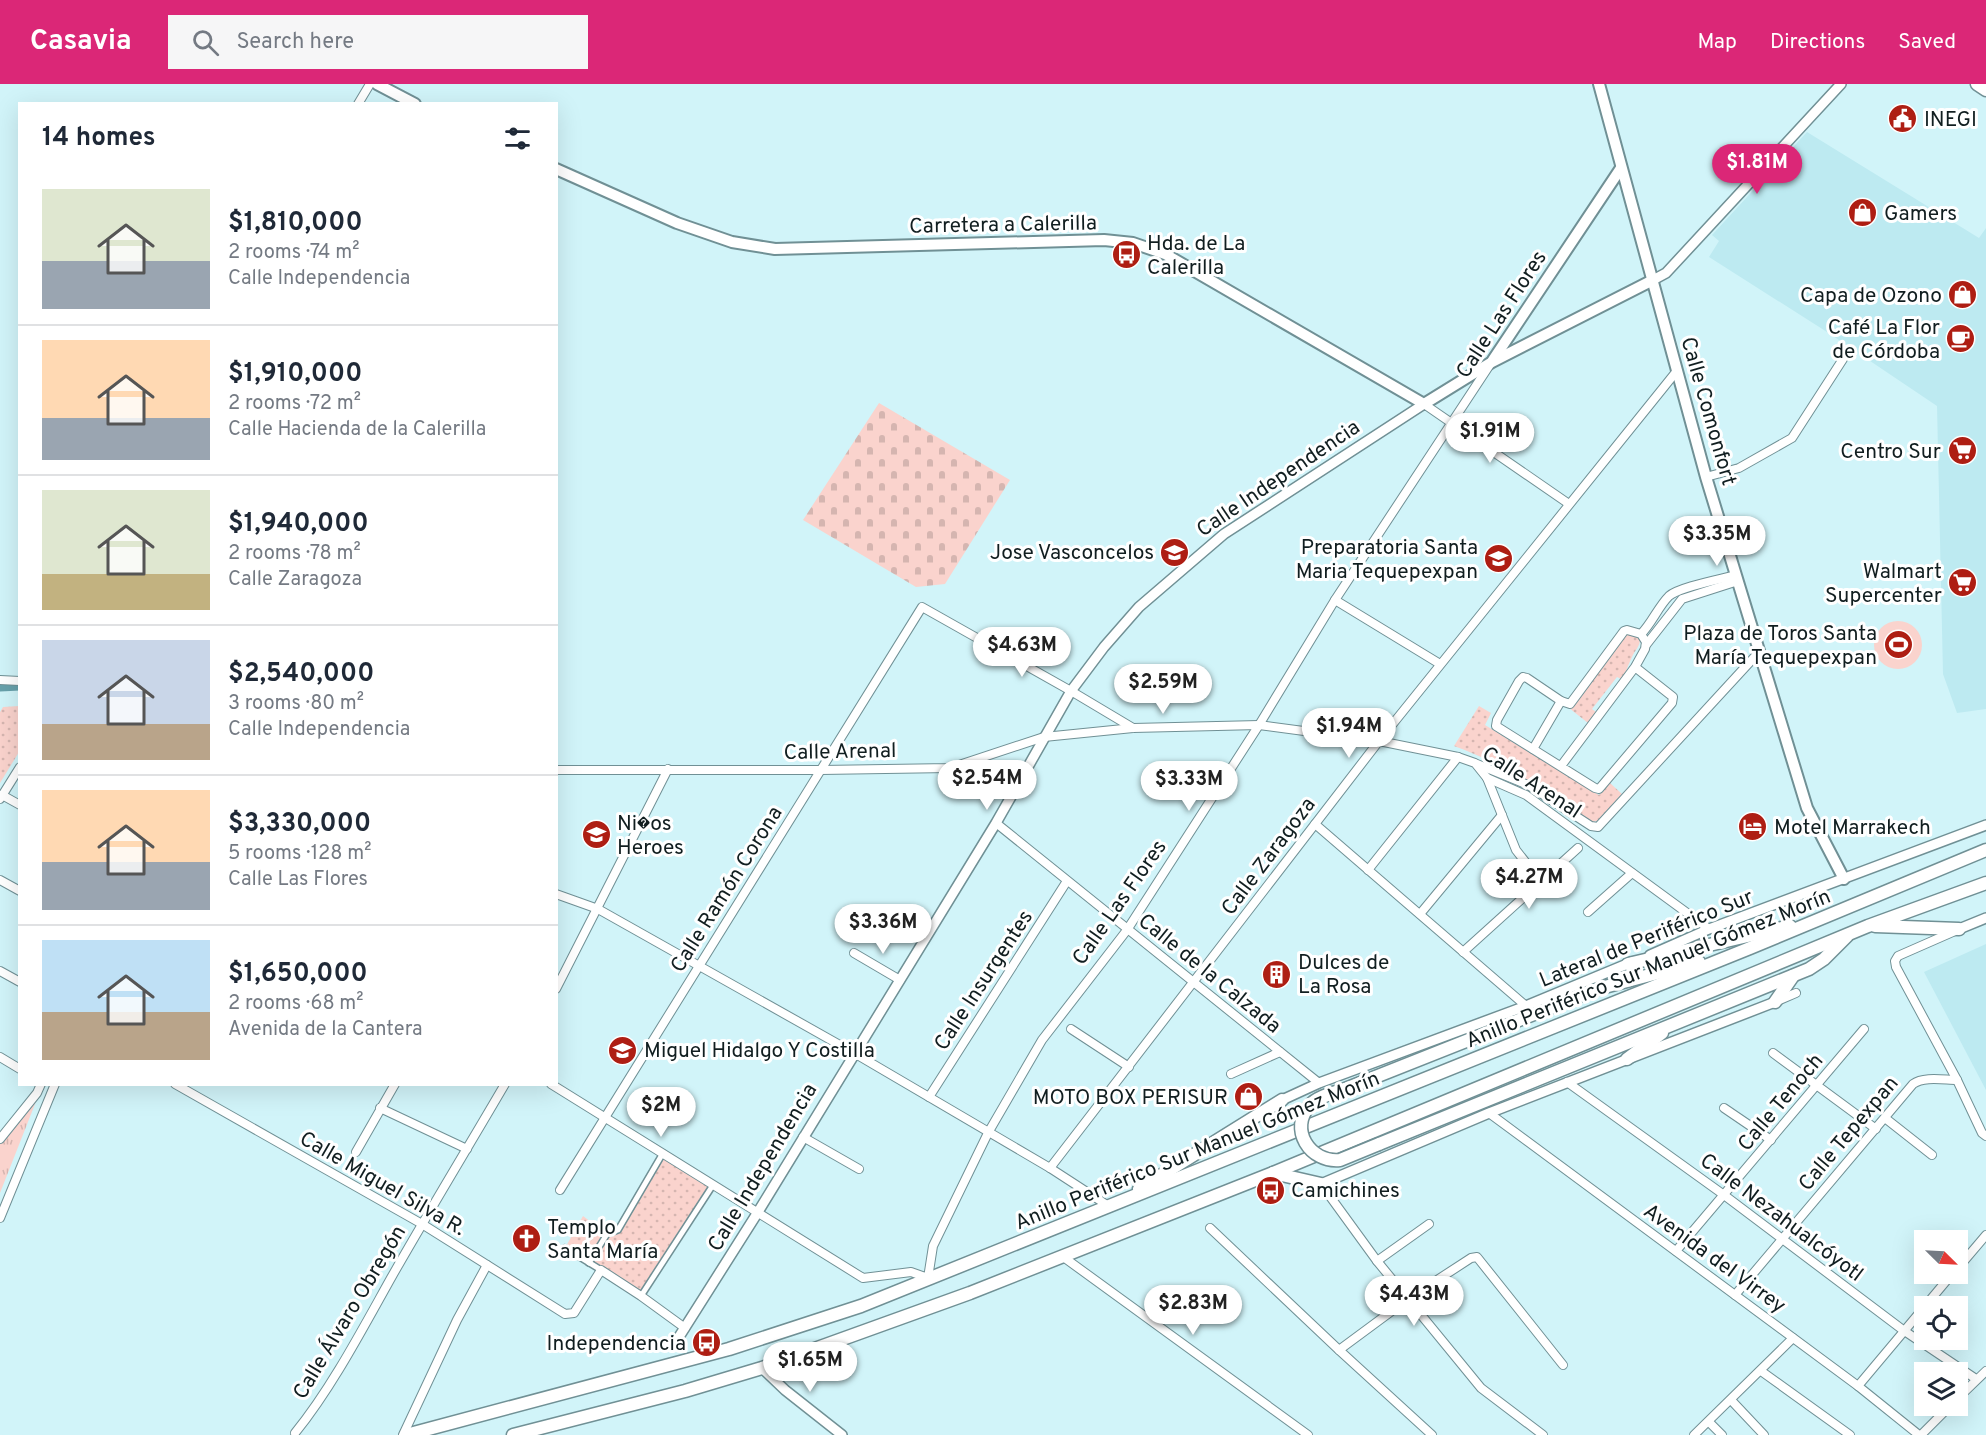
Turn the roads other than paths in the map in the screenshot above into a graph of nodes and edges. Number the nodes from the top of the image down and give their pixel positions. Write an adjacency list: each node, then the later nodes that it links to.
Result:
1 (370, 84): 7 (street)
2 (377, 84): 8 (main road)
3 (1599, 84): 9 (main road, Calle Comonfort)
4 (1841, 84): 11 (street, Calle Independencia)
5 (1977, 84): 6 (main road)
6 (1986, 90)
7 (359, 102)
8 (410, 102)
9 (1621, 168): 11 (main road, Calle Comonfort); 13 (main road, Calle Las Flores)
10 (558, 171): 15 (main road, Carretera a Calerilla)
11 (1653, 280): 13 (main road, Calle Independencia); 14 (main road, Calle Comonfort)
12 (1843, 359): 17 (street)
13 (1492, 362): 15 (main road, Calle Independencia); 16 (street, Calle Las Flores)
14 (1676, 372): 17 (main road, Calle Comonfort); 18 (street, Calle Zaragoza)
15 (1424, 404): 16 (street); 28 (street, Calle Independencia)
16 (1453, 423): 18 (street); 20 (street, Calle Las Flores)
17 (1706, 477): 19 (main road, Calle Comonfort)
18 (1569, 504): 24 (street, Calle Zaragoza)
19 (1737, 578): 21 (street); 22 (street); 23 (main road, Calle Comonfort)
20 (1335, 600): 24 (street); 30 (street, Calle Las Flores)
21 (1641, 634): 22 (street); 29 (street)
22 (1646, 645): 25 (street)
23 (1760, 651): 36 (street); 54 (main road, Calle Comonfort)
24 (1440, 664): 33 (street, Calle Zaragoza)
25 (1635, 667): 37 (street); 37 (street)
26 (0, 680): 27 (street)
27 (16, 681)
28 (1071, 691): 31 (street); 32 (street, Calle Independencia); 41 (street, Calle Ramón Corona)
29 (1561, 701): 34 (street); 34 (street)
30 (1259, 725): 31 (street, Calle Arenal); 33 (street, Calle Arenal); 68 (street, Calle Las Flores)
31 (1133, 728): 32 (street, Calle Arenal)
32 (1044, 737): 41 (street, Calle Arenal); 46 (street, Calle Independencia)
33 (1379, 741): 35 (street, Calle Arenal); 47 (street, Calle Zaragoza)
34 (1533, 749): 37 (street)
35 (1458, 757): 36 (street, Calle Arenal); 51 (street)
36 (1475, 763): 42 (street, Calle Arenal)
37 (1561, 766)
38 (669, 769): 40 (street, Calle Arenal); 41 (street, Calle Arenal); 60 (street)
39 (18, 770): 43 (street)
40 (558, 770)
41 (821, 770): 74 (street, Calle Ramón Corona)
42 (1487, 778): 45 (street); 52 (street, Calle Arenal)
43 (1, 797): 44 (street)
44 (18, 805)
45 (1502, 815): 56 (street); 62 (street)
46 (996, 823): 55 (street, Calle de la Calzada); 77 (street, Calle Independencia)
47 (1315, 824): 51 (street); 79 (street, Calle Zaragoza)
48 (1986, 825): 54 (street, Lateral de Periférico Sur)
49 (1578, 848): 56 (street)
50 (1986, 850): 63 (main road, Anillo Periférico Sur Manuel Gómez Morín)
51 (1368, 870): 62 (street)
52 (1632, 873): 61 (street); 66 (street, Calle Arenal)
53 (0, 879): 58 (street)
54 (1844, 879): 66 (street, Lateral de Periférico Sur)
55 (1067, 881): 68 (street, Calle de la Calzada); 105 (street, Calle Insurgentes)
56 (1540, 882): 71 (street)
57 (1986, 883): 65 (main road, Anillo Periférico Sur Manuel Gómez Morín)
58 (18, 890)
59 (558, 895): 60 (street)
60 (598, 909): 74 (street); 80 (street)
61 (1588, 912)
62 (1420, 914): 71 (street)
63 (1826, 917): 70 (main road, Anillo Periférico Sur Manuel Gómez Morín); 73 (main road)
64 (1986, 918): 67 (street)
65 (1868, 926): 67 (main road); 69 (main road, Anillo Periférico Sur Manuel Gómez Morín)
66 (1709, 929): 73 (street, Lateral de Periférico Sur)
67 (1959, 929): 95 (street)
68 (1127, 930): 79 (street, Calle de la Calzada); 113 (street, Calle Las Flores)
69 (1850, 933): 76 (main road); 124 (main road, Anillo Periférico Sur Manuel Gómez Morín)
70 (1750, 948): 84 (main road, bridge); 129 (main road, Anillo Periférico Sur Manuel Gómez Morín)
71 (1463, 952): 83 (street)
72 (854, 953): 77 (street)
73 (1628, 964): 83 (street, Lateral de Periférico Sur)
74 (699, 966): 88 (street); 110 (street, Calle Ramón Corona)
75 (0, 970): 78 (street)
76 (1794, 975): 82 (main road); 84 (main road)
77 (900, 980): 88 (street, Calle Independencia)
78 (18, 981)
79 (1194, 983): 87 (street, Calle de la Calzada); 92 (street, Calle Zaragoza)
80 (558, 985)
81 (1796, 993): 82 (street)
82 (1775, 1002): 91 (street)
83 (1526, 1006): 97 (street, Lateral de Periférico Sur)
84 (1678, 1022): 91 (main road)
85 (1071, 1029): 92 (street)
86 (1864, 1029): 104 (street, Calle Tenoch)
87 (1280, 1052): 94 (street); 97 (street, Calle de la Calzada)
88 (854, 1053): 105 (street); 115 (street, Calle Independencia)
89 (1773, 1053): 104 (street)
90 (0, 1057): 93 (street)
91 (1627, 1059): 96 (street)
92 (1129, 1067): 122 (street, Calle Zaragoza)
93 (18, 1068)
94 (1231, 1074)
95 (1957, 1080): 111 (street, Calle Tepexpan); 114 (street)
96 (1567, 1082): 109 (street); 128 (street, Calle Nezahualcóyotl)
97 (1319, 1083): 106 (street, Lateral de Periférico Sur)
98 (40, 1086): 116 (street)
99 (54, 1086): 131 (street)
100 (179, 1086): 132 (street, Calle Miguel Silva R.)
101 (394, 1086): 107 (street)
102 (504, 1086): 118 (street, Calle Álvaro Obregón)
103 (554, 1086): 110 (street)
104 (1817, 1086): 112 (street); 117 (street, Calle Tenoch)
105 (929, 1097): 113 (street)
106 (1282, 1100): 129 (main road)
107 (380, 1108): 118 (street); 119 (street)
108 (1724, 1108): 117 (street)
109 (1489, 1113): 125 (street); 138 (street, Avenida del Virrey)
110 (605, 1118): 120 (street); 127 (street, Calle Ramón Corona)
111 (1885, 1118): 112 (street, Calle Tepexpan); 121 (street)
112 (1876, 1129): 136 (street, Calle Tepexpan)
113 (988, 1133): 122 (street); 145 (street, Calle Las Flores)
114 (1986, 1136)
115 (803, 1137): 123 (street); 130 (street, Calle Independencia)
116 (0, 1139)
117 (1771, 1140): 128 (street, Calle Tenoch)
118 (467, 1149): 132 (street, Calle Álvaro Obregón)
119 (356, 1152)
120 (663, 1154): 126 (street); 142 (street)
121 (1932, 1155)
122 (1050, 1168): 129 (street)
123 (859, 1169)
124 (1274, 1173): 125 (main road); 139 (main road, Anillo Periférico Sur Manuel Gómez Morín)
125 (1321, 1184): 141 (street)
126 (713, 1185): 130 (street); 148 (street)
127 (560, 1190)
128 (1724, 1195): 136 (street, Calle Nezahualcóyotl); 138 (street, Calle Tenoch)
129 (1110, 1207): 145 (main road, Anillo Periférico Sur Manuel Gómez Morín)
130 (758, 1212): 145 (street); 150 (street, Calle Independencia)
131 (0, 1218)
132 (422, 1224): 143 (street, Calle Miguel Silva R.); 165 (street, Calle Álvaro Obregón)
133 (1429, 1224): 141 (street)
134 (1210, 1228): 154 (street)
135 (1986, 1235): 140 (street)
136 (1782, 1239): 147 (street, Calle Tepexpan); 151 (street, Calle Nezahualcóyotl)
137 (565, 1248): 142 (street)
138 (1676, 1251): 147 (street, Avenida del Virrey)
139 (1062, 1256): 156 (main road, Anillo Periférico Sur Manuel Gómez Morín); 169 (street)
140 (1968, 1256)
141 (1377, 1261): 149 (street)
142 (589, 1263): 144 (street)
143 (487, 1264): 144 (street, Calle Miguel Silva R.); 166 (street)
144 (601, 1270): 148 (street)
145 (928, 1278): 166 (main road, Anillo Periférico Sur Manuel Gómez Morín)
146 (1943, 1284): 151 (street)
147 (1735, 1295): 152 (street, Avenida del Virrey)
148 (642, 1296): 150 (street)
149 (1408, 1299): 154 (street); 155 (street); 171 (street)
150 (685, 1328): 153 (street, Calle Independencia)
151 (1903, 1330): 159 (street, Calle Nezahualcóyotl); 160 (street)
152 (1793, 1338): 157 (street); 160 (street, Avenida del Virrey)
153 (677, 1340)
154 (1339, 1350): 170 (street)
155 (1563, 1365)
156 (762, 1368): 167 (main road, Anillo Periférico Sur Manuel Gómez Morín); 168 (street)
157 (1761, 1371): 162 (street); 175 (street)
158 (1986, 1371): 159 (street)
159 (1977, 1379): 161 (street)
160 (1858, 1386): 176 (street, Avenida del Virrey)
161 (1968, 1388)
162 (1731, 1400): 164 (street); 174 (street)
163 (1940, 1416): 176 (street)
164 (1708, 1422): 172 (street); 173 (street)
165 (295, 1433)
166 (404, 1435)
167 (513, 1435)
168 (842, 1435)
169 (1308, 1435)
170 (1432, 1435)
171 (1543, 1435)
172 (1694, 1435)
173 (1722, 1435)
174 (1764, 1435)
175 (1850, 1435)
176 (1920, 1435)

